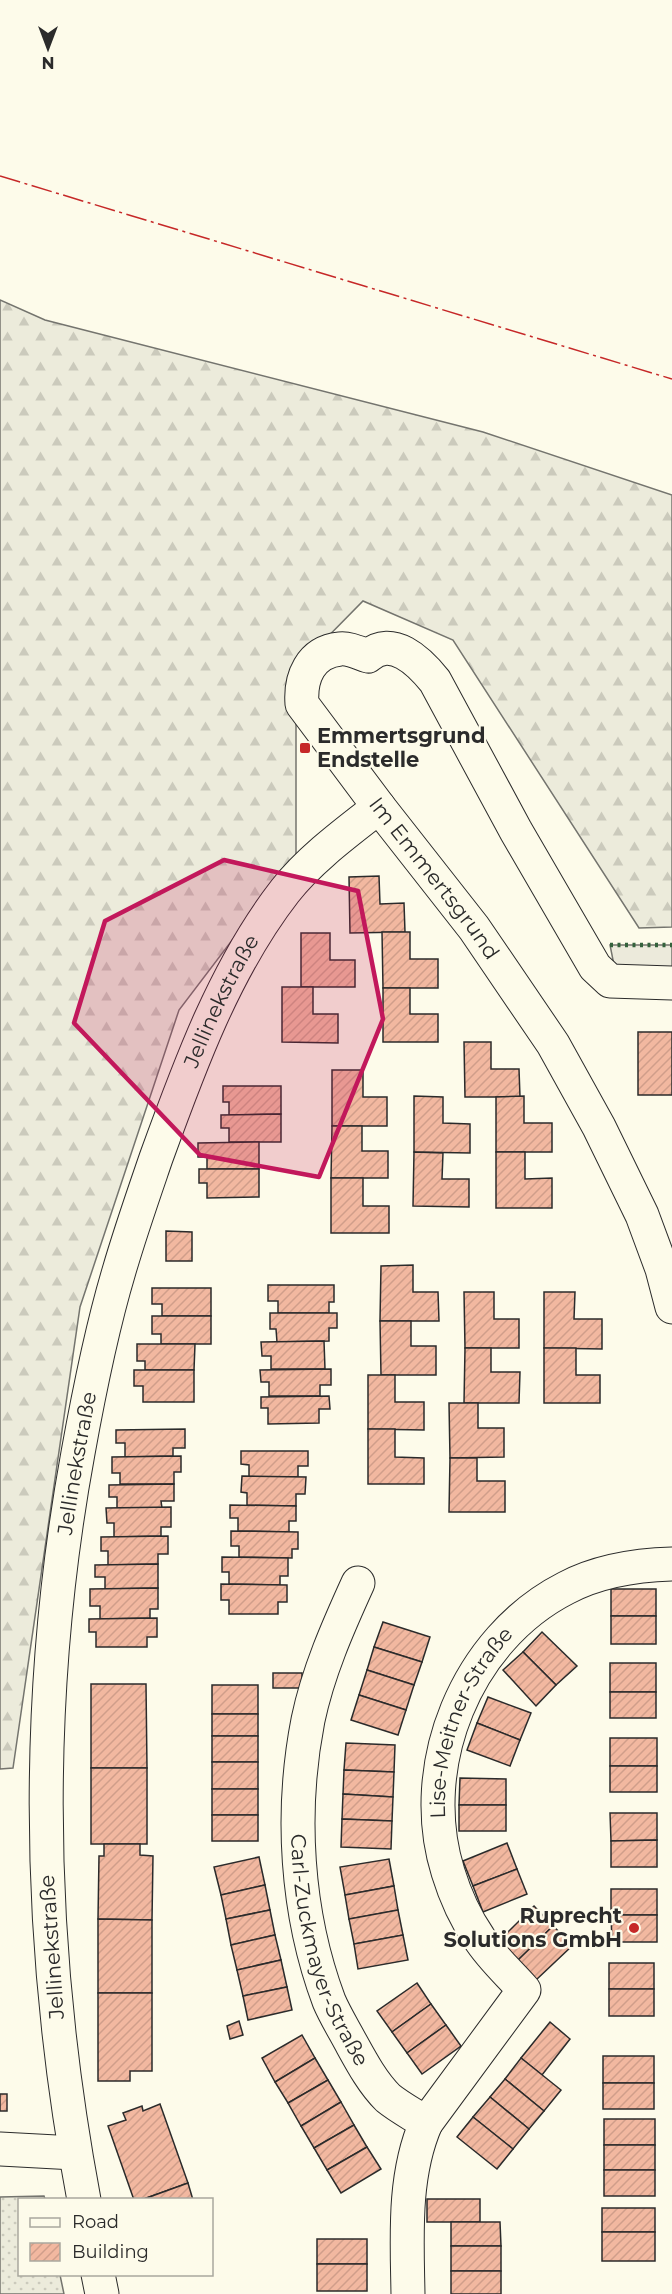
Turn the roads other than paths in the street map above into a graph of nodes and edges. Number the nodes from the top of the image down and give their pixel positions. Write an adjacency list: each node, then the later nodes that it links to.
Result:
1 (379, 807): 2 (street, Im Emmertsgrund); 3 (street, Im Emmertsgrund); 8 (street, Jellinekstraße)
2 (672, 983)
3 (672, 1307)
4 (672, 1564): 6 (street, Lise-Meitner-Straße)
5 (358, 1583): 6 (street, Carl-Zuckmayer-Straße)
6 (426, 2123): 12 (street)
7 (0, 2149): 8 (street)
8 (75, 2152): 9 (street, Jellinekstraße)
9 (84, 2198)
10 (98, 2276): 11 (street)
11 (102, 2294)
12 (408, 2294)

